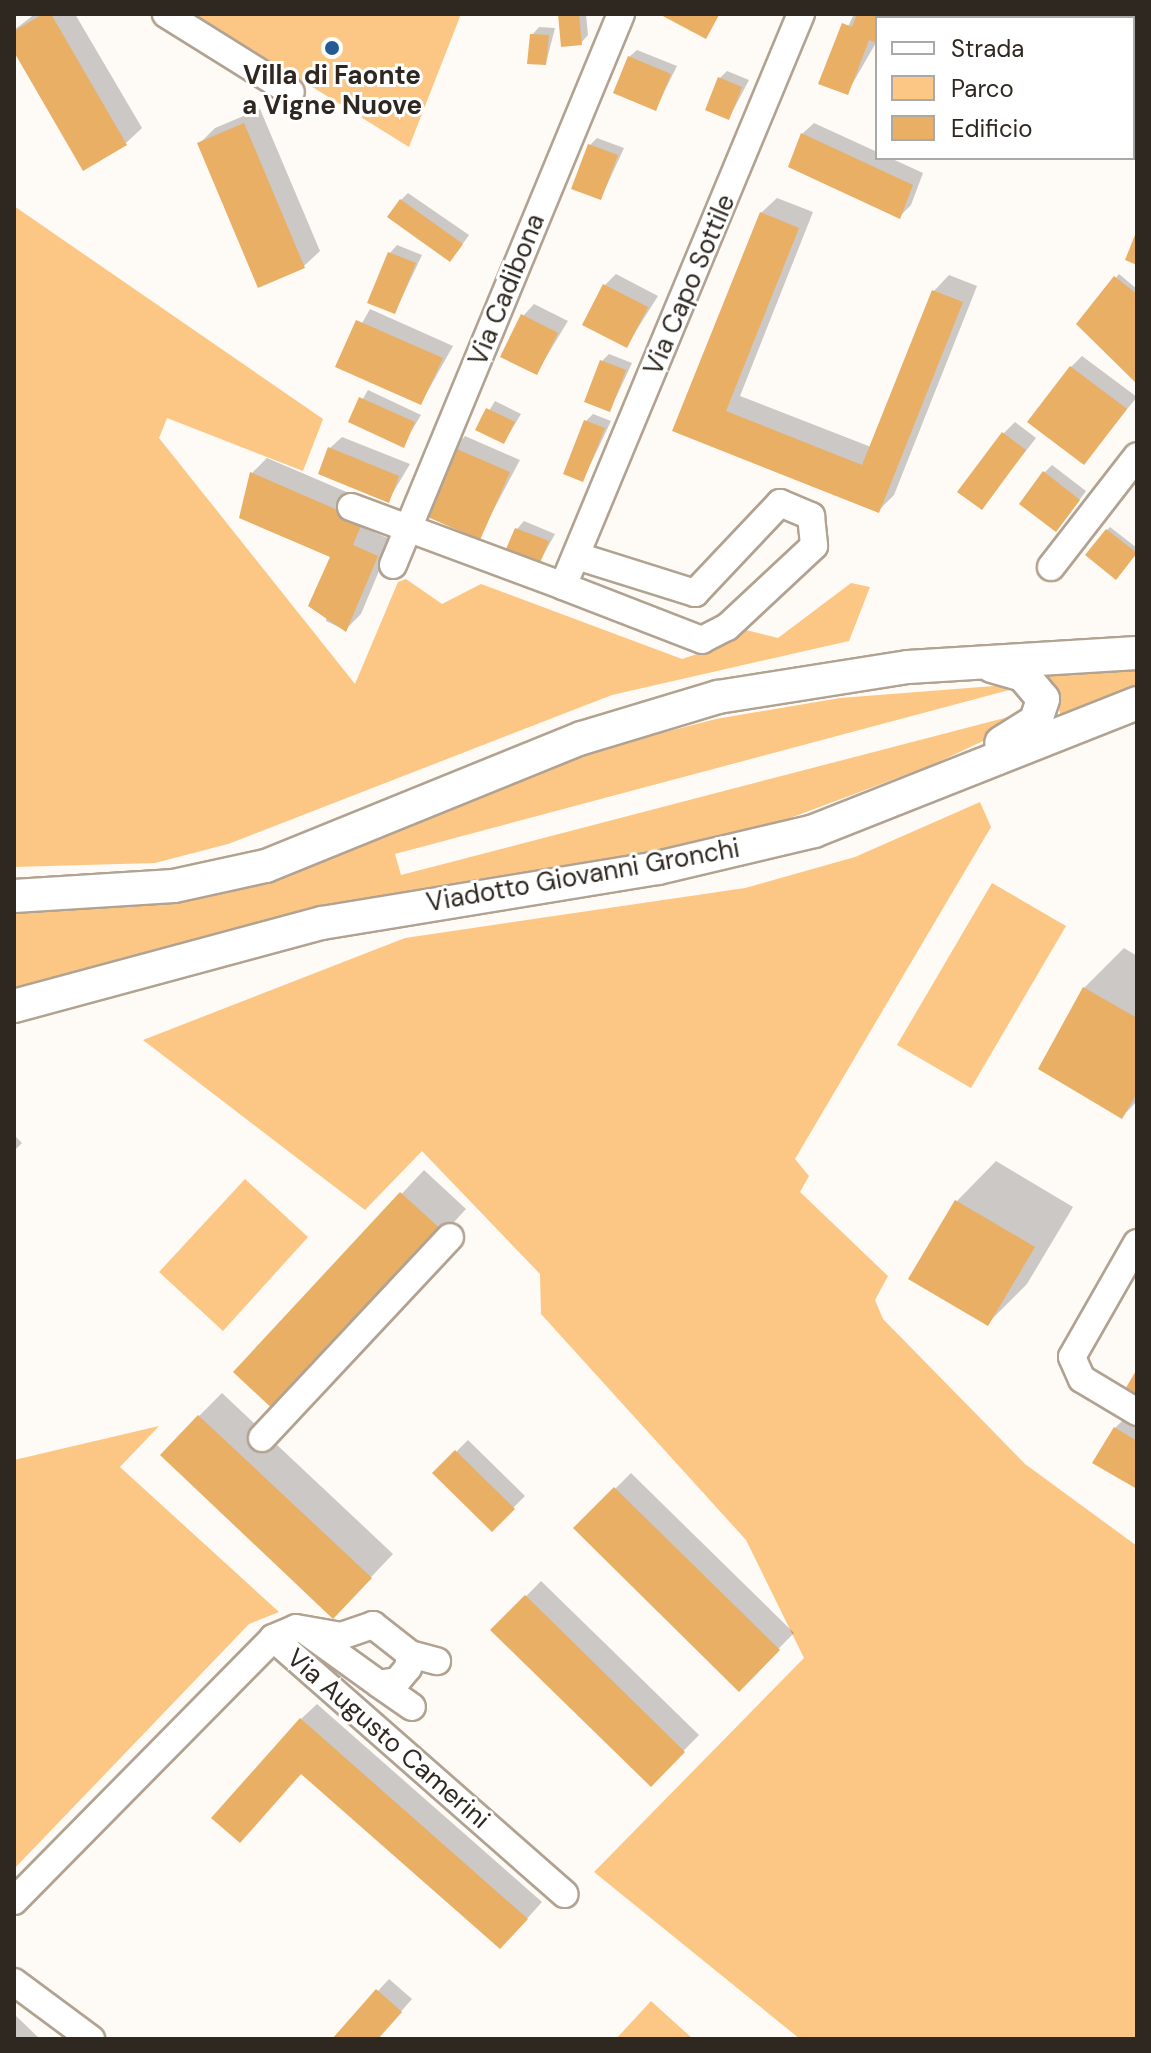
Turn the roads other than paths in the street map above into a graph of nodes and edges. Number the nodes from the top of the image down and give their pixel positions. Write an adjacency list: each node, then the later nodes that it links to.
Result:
1 (166, 14): 4 (street)
2 (621, 14): 7 (street, Via Cadibona)
3 (801, 14): 8 (street, Via Capo Sottile)
4 (291, 92)
5 (1137, 456): 10 (street)
6 (351, 507): 7 (street)
7 (408, 528): 9 (street, Via Cadibona); 11 (street)
8 (577, 556): 11 (street, Via Capo Sottile); 11 (street)
9 (393, 565)
10 (1051, 567)
11 (563, 586)
12 (1137, 653): 13 (main road)
13 (908, 667): 15 (main road); 16 (main road)
14 (1137, 703): 15 (main road, Viadotto Giovanni Gronchi)
15 (920, 793): 17 (main road, Viadotto Giovanni Gronchi)
16 (14, 896)
17 (14, 1006)
18 (450, 1237): 21 (street)
19 (1137, 1243): 20 (street)
20 (1137, 1412)
21 (262, 1438)
22 (304, 1630): 23 (street); 24 (street); 26 (street)
23 (273, 1638): 28 (street, Via Augusto Camerini); 29 (street, Via Augusto Camerini)
24 (410, 1654): 25 (street); 26 (street)
25 (437, 1661)
26 (379, 1684): 27 (street)
27 (412, 1707)
28 (564, 1894)
29 (14, 1901)
30 (14, 1982): 31 (street)
31 (91, 2039)

